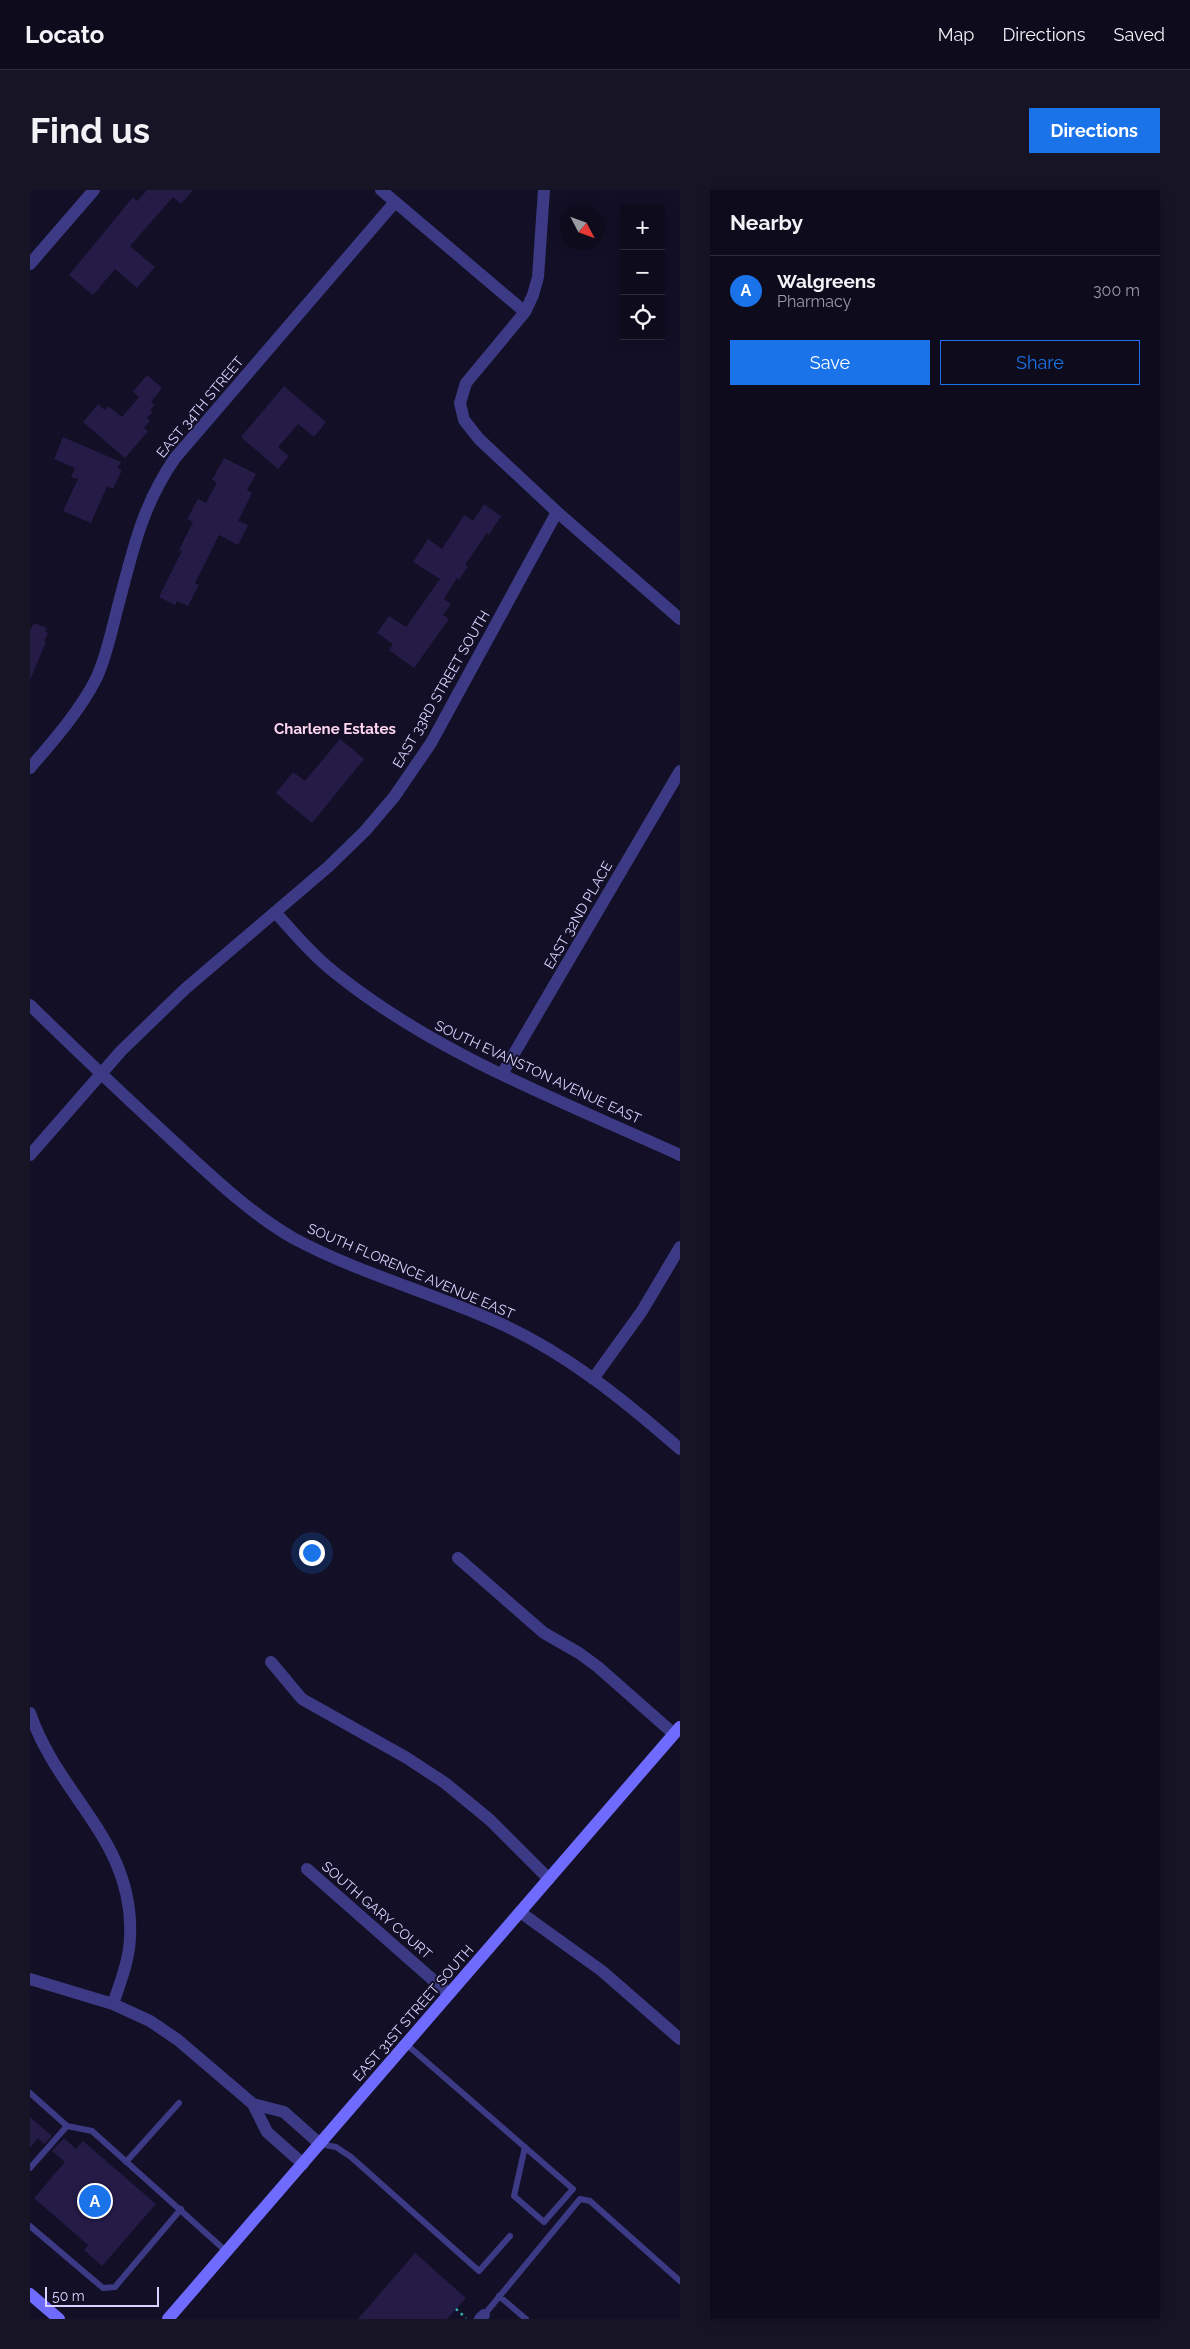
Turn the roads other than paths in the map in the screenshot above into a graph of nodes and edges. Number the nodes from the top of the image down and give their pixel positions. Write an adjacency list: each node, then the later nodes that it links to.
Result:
1 (94, 190): 5 (street)
2 (380, 190): 4 (street)
3 (544, 190): 6 (street)
4 (395, 202): 6 (street); 9 (street, EAST 34TH STREET)
5 (30, 264)
6 (525, 312): 7 (street)
7 (557, 512): 8 (street); 11 (street, EAST 33RD STREET SOUTH)
8 (680, 619)
9 (30, 768)
10 (680, 771): 14 (street, EAST 32ND PLACE)
11 (275, 912): 13 (street, EAST 33RD STREET SOUTH); 14 (street, SOUTH EVANSTON AVENUE EAST)
12 (30, 1005): 13 (street, SOUTH FLORENCE AVENUE EAST)
13 (100, 1074): 15 (street, EAST 33RD STREET SOUTH); 18 (street, SOUTH FLORENCE AVENUE EAST)
14 (502, 1074): 16 (street, SOUTH EVANSTON AVENUE EAST)
15 (30, 1155)
16 (680, 1155)
17 (680, 1247): 18 (street)
18 (593, 1379): 19 (street, SOUTH FLORENCE AVENUE EAST)
19 (680, 1449)
20 (458, 1558): 23 (street)
21 (271, 1662): 25 (street)
22 (30, 1713): 29 (street)
23 (677, 1730): 25 (main road, EAST 31ST STREET SOUTH)
24 (307, 1869): 28 (street, SOUTH GARY COURT)
25 (549, 1879): 26 (main road, EAST 31ST STREET SOUTH)
26 (520, 1912): 28 (main road, EAST 31ST STREET SOUTH); 30 (street)
27 (30, 1979): 29 (street)
28 (449, 1994): 31 (main road, EAST 31ST STREET SOUTH)
29 (113, 2004): 34 (street)
30 (680, 2039)
31 (406, 2044): 36 (main road, EAST 31ST STREET SOUTH); 37 (lane)
32 (30, 2093): 35 (lane)
33 (179, 2103): 38 (lane)
34 (253, 2104): 36 (street); 39 (street)
35 (67, 2126): 38 (lane); 40 (lane)
36 (320, 2144): 39 (main road, EAST 31ST STREET SOUTH); 43 (lane)
37 (525, 2147): 37 (lane)
38 (126, 2162): 41 (lane)
39 (303, 2164): 44 (main road, EAST 31ST STREET SOUTH)
40 (30, 2168)
41 (181, 2209): 42 (lane); 44 (lane)
42 (30, 2226)
43 (510, 2236)
44 (227, 2252): 50 (main road, EAST 31ST STREET SOUTH)
45 (680, 2281): 47 (lane)
46 (30, 2294): 49 (main road)
47 (499, 2296): 48 (lane); 51 (lane)
48 (482, 2317)
49 (58, 2319)
50 (168, 2319)
51 (526, 2319)

